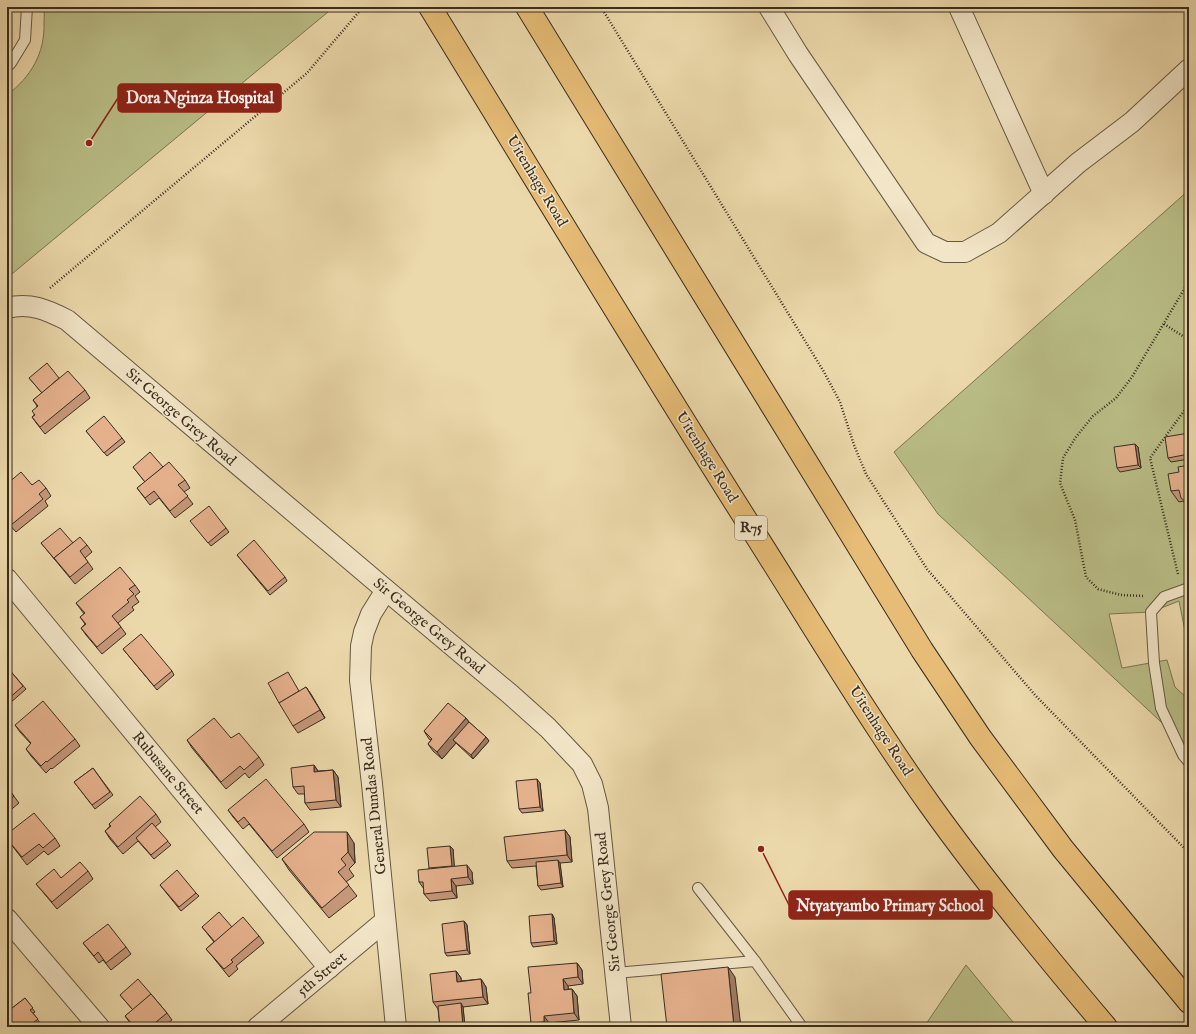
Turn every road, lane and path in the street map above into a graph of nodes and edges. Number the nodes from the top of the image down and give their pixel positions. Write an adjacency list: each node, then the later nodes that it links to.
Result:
1 (27, 7): 8 (lane)
2 (363, 7): 12 (path)
3 (430, 7): 35 (main road, Uitenhage Road / R75)
4 (527, 7): 29 (main road)
5 (601, 7): 22 (path)
6 (769, 7): 10 (street)
7 (959, 7): 10 (street)
8 (7, 67)
9 (1189, 69): 10 (street)
10 (1044, 194)
11 (1189, 281): 14 (path)
12 (30, 306): 13 (street, Sir George Grey Road); 19 (street, Sir George Grey Road)
13 (7, 308)
14 (1164, 324): 15 (path); 20 (path)
15 (1189, 340)
16 (1189, 404): 18 (path)
17 (7, 579): 27 (street, Rubusane Street)
18 (1185, 589): 20 (lane)
19 (386, 590): 25 (street, General Dundas Road); 28 (street, Sir George Grey Road)
20 (1164, 597): 21 (lane)
21 (1189, 762)
22 (1189, 853)
23 (698, 888): 26 (lane)
24 (7, 919): 30 (street)
25 (385, 921): 27 (street, 5th Street); 32 (street, General Dundas Road)
26 (755, 961): 28 (lane); 34 (lane)
27 (329, 968): 31 (street, 5th Street)
28 (615, 973): 33 (street, Sir George Grey Road)
29 (1189, 1002)
30 (99, 1027)
31 (258, 1027)
32 (396, 1027)
33 (621, 1027)
34 (802, 1027)
35 (1106, 1027)

